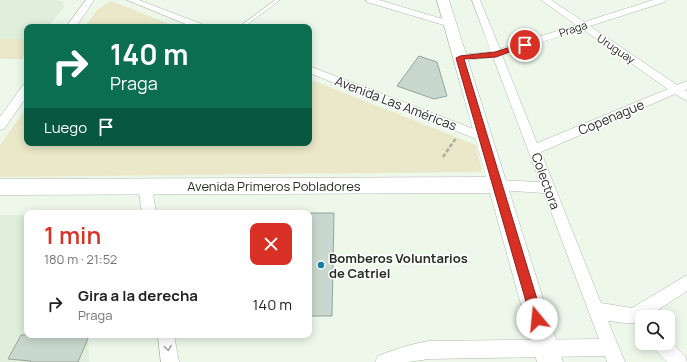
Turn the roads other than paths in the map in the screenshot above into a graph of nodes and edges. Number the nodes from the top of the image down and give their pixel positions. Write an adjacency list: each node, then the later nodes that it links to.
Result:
1 (89, 0): 9 (street)
2 (131, 0): 10 (street)
3 (278, 0): 11 (lane)
4 (370, 0): 12 (street)
5 (443, 0): 12 (main road)
6 (476, 0): 14 (street, Colectora)
7 (545, 0): 13 (street, Uruguay)
8 (662, 0): 13 (street, Praga)
9 (72, 24)
10 (193, 24)
11 (245, 24)
12 (450, 24): 15 (main road)
13 (583, 26): 14 (street, Praga); 18 (street, Uruguay)
14 (496, 54): 15 (street, Praga); 23 (street, Colectora)
15 (460, 58): 22 (main road)
16 (312, 70): 22 (street, Avenida Las Américas)
17 (687, 85): 18 (street, Copenague)
18 (676, 90): 20 (street, Uruguay); 23 (street, Copenague)
19 (24, 92): 21 (street)
20 (687, 98)
21 (0, 126)
22 (483, 137): 24 (main road)
23 (535, 149): 27 (street, Colectora)
24 (497, 185): 26 (main road, Avenida Primeros Pobladores); 27 (street, Avenida Primeros Pobladores); 35 (main road)
25 (0, 187): 26 (main road, Avenida Primeros Pobladores)
26 (145, 187): 28 (street)
27 (549, 188): 31 (street, Colectora)
28 (148, 210)
29 (687, 282): 30 (street)
30 (651, 310)
31 (597, 311): 32 (street); 36 (street, Colectora)
32 (635, 319)
33 (166, 338): 37 (street, one-way to 37)
34 (667, 350): 39 (street)
35 (548, 355): 36 (street); 38 (street)
36 (613, 355)
37 (170, 362)
38 (384, 362)
39 (679, 362)

